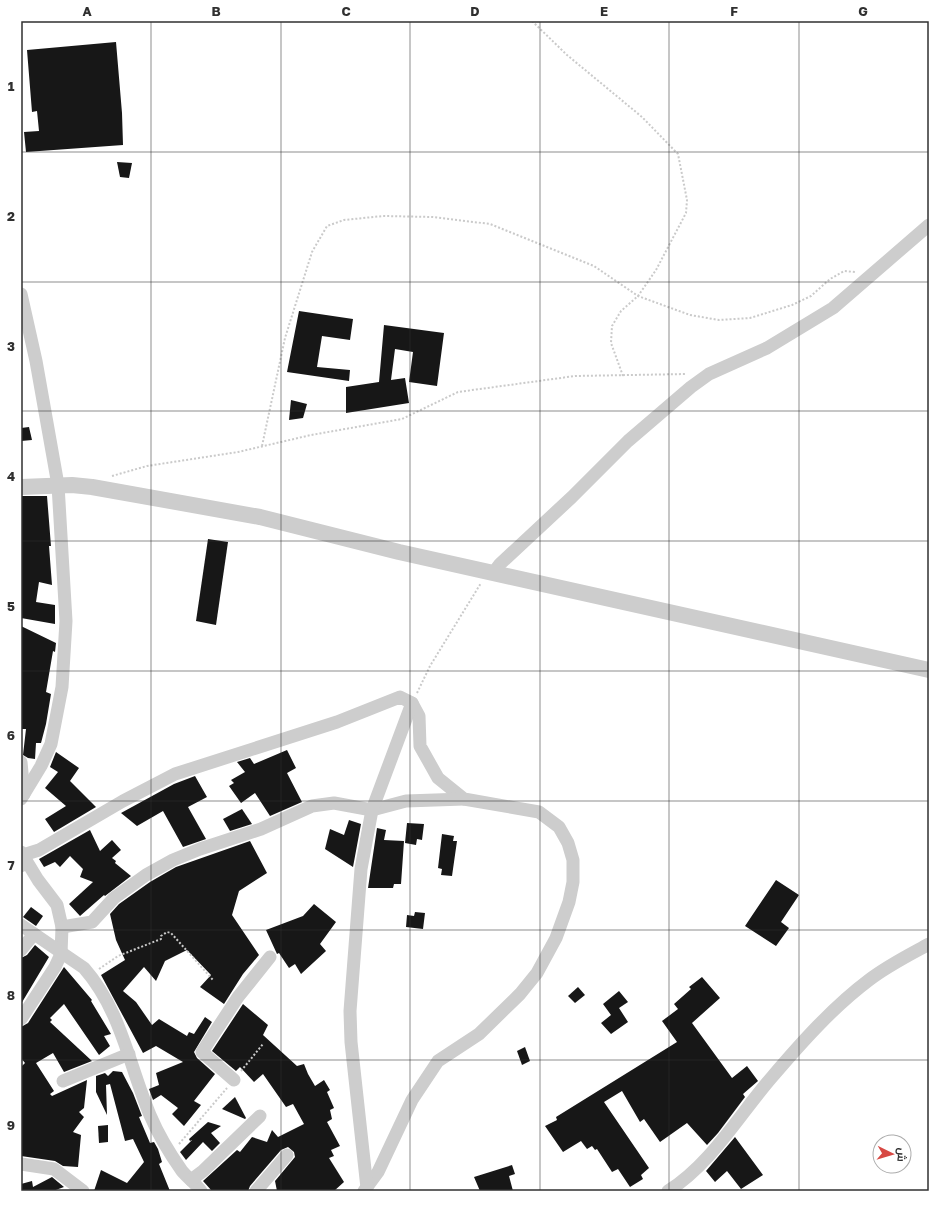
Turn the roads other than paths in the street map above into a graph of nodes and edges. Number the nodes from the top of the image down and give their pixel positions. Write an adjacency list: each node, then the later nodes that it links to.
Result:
1 (929, 225): 5 (street)
2 (21, 294): 3 (street)
3 (58, 485): 4 (street); 5 (street); 9 (street)
4 (21, 486)
5 (492, 572): 6 (street)
6 (929, 670)
7 (412, 703): 10 (street); 11 (street); 12 (street)
8 (21, 762): 9 (street)
9 (22, 797)
10 (464, 799): 11 (street); 28 (street)
11 (372, 810): 14 (street); 28 (street)
12 (22, 858): 14 (street)
13 (21, 925): 15 (street)
14 (62, 927): 18 (street)
15 (34, 934): 17 (street); 18 (street)
16 (929, 944): 31 (street)
17 (21, 950)
18 (61, 954): 20 (street); 21 (street)
19 (270, 957): 22 (street)
20 (21, 1019)
21 (129, 1054): 23 (street); 27 (street)
22 (234, 1080)
23 (63, 1081)
24 (260, 1116): 27 (street)
25 (287, 1155): 30 (street)
26 (21, 1164): 29 (street)
27 (196, 1188)
28 (366, 1190)
29 (83, 1191)
30 (256, 1191)
31 (668, 1191)

